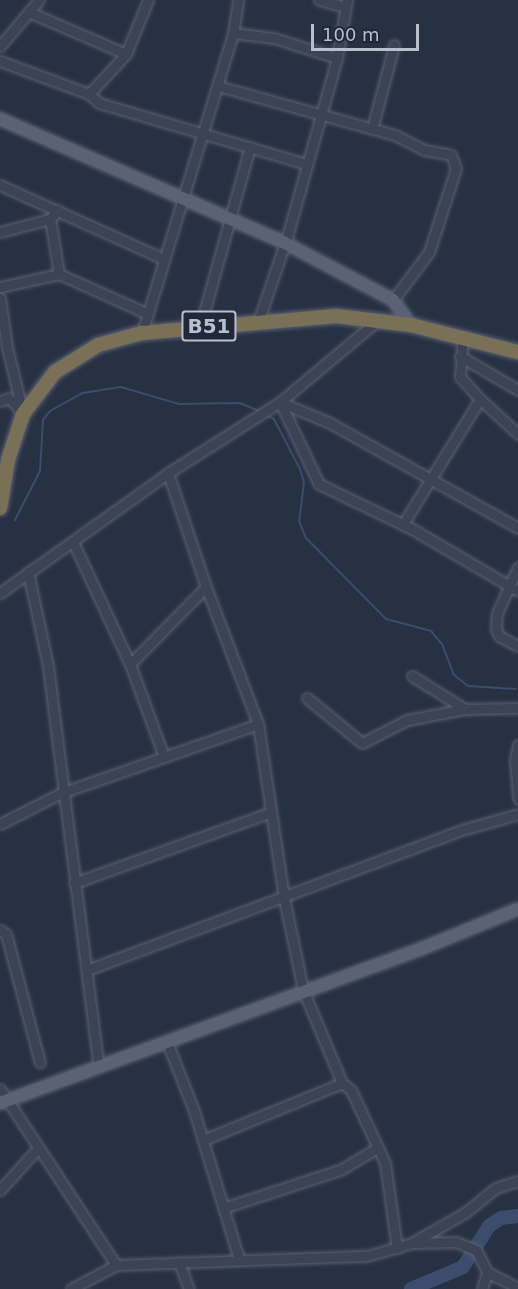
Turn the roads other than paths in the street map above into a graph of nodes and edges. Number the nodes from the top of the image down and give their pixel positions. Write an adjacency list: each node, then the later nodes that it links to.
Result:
1 (39, 0): 6 (street)
2 (238, 0): 7 (street)
3 (319, 0): 5 (street)
4 (145, 1): 10 (street)
5 (346, 3): 11 (street)
6 (29, 12): 9 (street); 10 (street)
7 (233, 33): 11 (street); 13 (street)
8 (394, 45): 17 (street)
9 (0, 46)
10 (126, 54): 14 (street)
11 (337, 58): 15 (street)
12 (0, 61): 14 (street)
13 (218, 86): 15 (street); 18 (street)
14 (89, 94): 18 (street)
15 (321, 114): 17 (street); 20 (street)
16 (0, 119): 22 (main road)
17 (372, 129): 32 (street)
18 (203, 133): 19 (street); 22 (street)
19 (250, 147): 20 (street); 25 (street)
20 (306, 164): 27 (street)
21 (0, 185): 23 (street)
22 (184, 198): 25 (main road); 28 (street)
23 (58, 210): 24 (street); 28 (street)
24 (50, 219): 26 (street); 29 (street)
25 (231, 219): 27 (main road); 37 (street)
26 (0, 232)
27 (283, 242): 32 (main road); 35 (street)
28 (164, 259): 33 (street)
29 (59, 274): 30 (street); 33 (street)
30 (0, 287)
31 (0, 298): 46 (street)
32 (393, 300): 36 (main road)
33 (146, 313): 38 (street)
34 (379, 320): 35 (highway, B51); 36 (highway, B51); 45 (street)
35 (258, 321): 37 (highway, B51)
36 (411, 324): 39 (highway, B51)
37 (200, 327): 38 (highway, B51)
38 (142, 333): 46 (highway, B51)
39 (463, 336): 40 (highway, B51); 41 (street)
40 (518, 352)
41 (460, 356): 42 (street); 44 (street)
42 (518, 390)
43 (1, 397): 46 (street)
44 (480, 399): 47 (street); 49 (street)
45 (280, 402): 48 (street); 49 (street); 51 (street)
46 (23, 414): 50 (highway, B51)
47 (518, 435)
48 (168, 473): 53 (street); 57 (street)
49 (430, 477): 51 (street); 52 (street)
50 (0, 508)
51 (403, 524): 56 (street)
52 (518, 528)
53 (74, 542): 55 (street); 61 (street)
54 (518, 567): 56 (street)
55 (28, 572): 59 (street); 69 (street)
56 (508, 585): 58 (street); 60 (street)
57 (206, 587): 61 (street); 66 (street)
58 (518, 591)
59 (0, 593)
60 (518, 646)
61 (130, 664): 68 (street)
62 (412, 676): 65 (street)
63 (308, 698): 65 (street)
64 (518, 708): 65 (street)
65 (465, 709)
66 (258, 724): 68 (street); 71 (street)
67 (518, 745): 70 (street)
68 (164, 757): 69 (street)
69 (62, 793): 73 (street); 74 (street)
70 (518, 799)
71 (271, 812): 74 (street); 75 (street)
72 (518, 814): 75 (street)
73 (0, 824)
74 (74, 883): 78 (street)
75 (284, 898): 78 (street); 79 (street)
76 (518, 909): 79 (main road)
77 (0, 930): 81 (street)
78 (87, 970): 82 (street)
79 (303, 990): 80 (main road); 83 (street)
80 (167, 1042): 82 (main road); 86 (street)
81 (40, 1063)
82 (99, 1067): 85 (main road)
83 (342, 1083): 86 (street); 87 (street)
84 (0, 1089): 85 (street)
85 (4, 1101): 88 (street)
86 (203, 1140): 91 (street)
87 (377, 1148): 91 (street); 93 (street)
88 (37, 1149): 90 (street); 96 (street)
89 (518, 1181): 92 (street)
90 (0, 1190)
91 (223, 1209): 94 (street)
92 (412, 1243): 93 (street); 97 (street)
93 (398, 1248): 94 (street)
94 (239, 1260): 95 (street)
95 (179, 1262): 96 (street); 100 (street)
96 (116, 1265): 99 (street)
97 (487, 1272): 98 (street); 101 (street)
98 (518, 1288)
99 (71, 1289)
100 (189, 1289)
101 (482, 1289)

